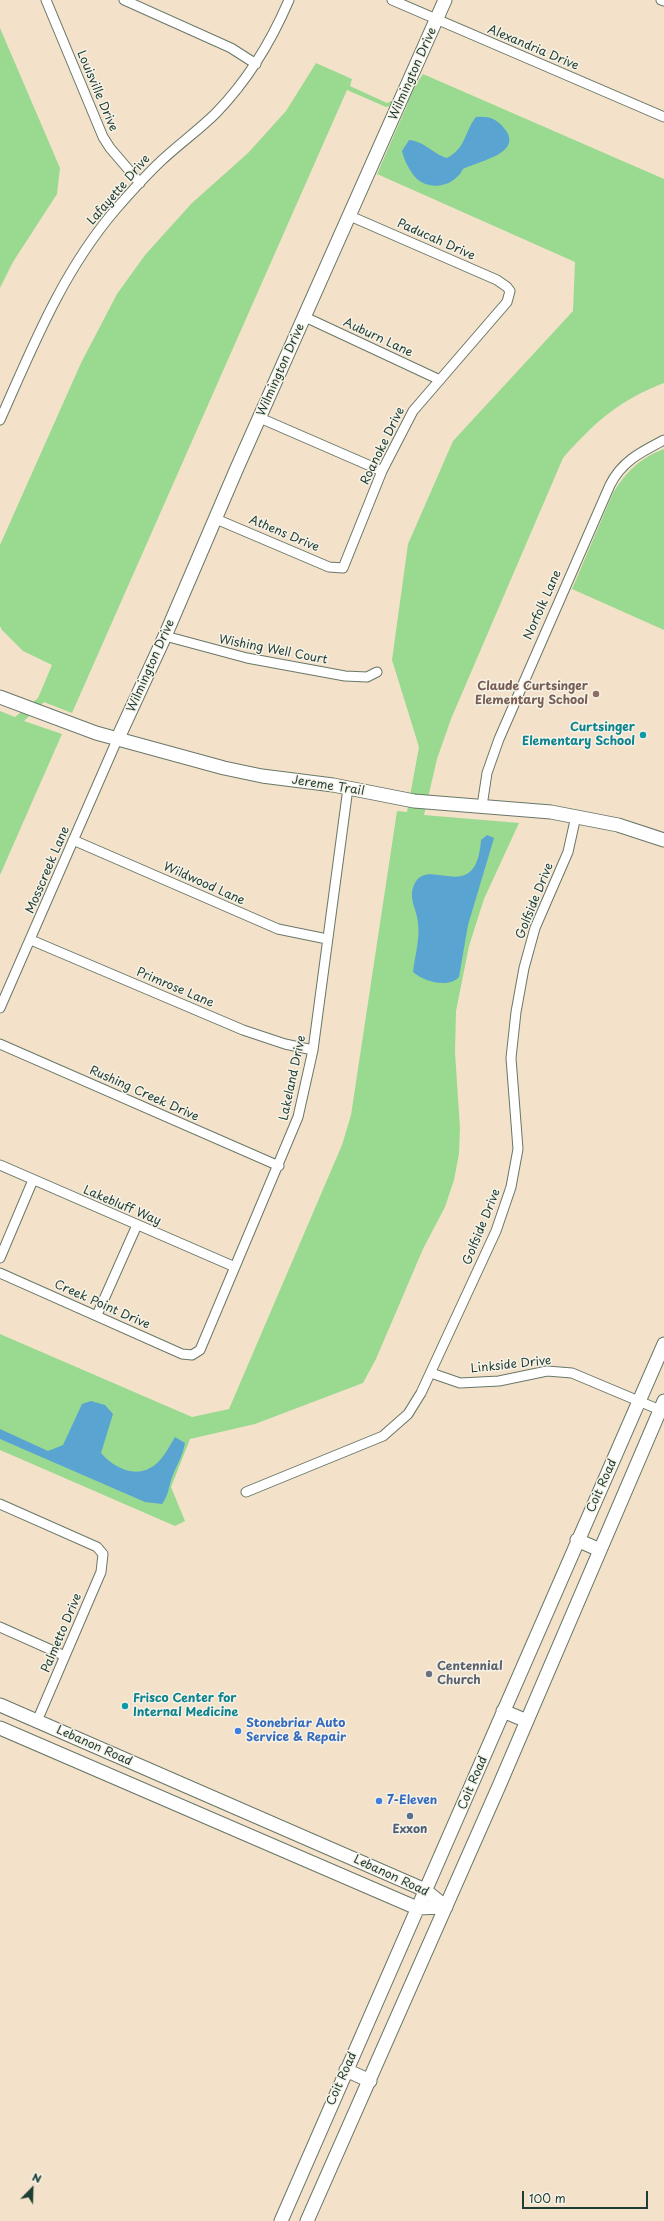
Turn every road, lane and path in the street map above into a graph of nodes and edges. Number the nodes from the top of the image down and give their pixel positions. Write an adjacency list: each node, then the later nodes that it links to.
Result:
1 (46, 0): 11 (street, Louisville Drive)
2 (124, 0): 9 (street)
3 (289, 0): 9 (street, Lafayette Drive)
4 (392, 0): 8 (street, Alexandria Drive)
5 (445, 0): 8 (main road, Wilmington Drive)
6 (661, 0): 7 (street)
7 (664, 1)
8 (436, 20): 10 (street, Alexandria Drive); 12 (main road, Wilmington Drive)
9 (256, 64): 11 (street, Lafayette Drive)
10 (664, 117)
11 (140, 183): 17 (street, Lafayette Drive)
12 (350, 216): 13 (street, Paducah Drive); 14 (main road, Wilmington Drive)
13 (510, 291): 15 (street, Roanoke Drive)
14 (305, 317): 15 (street, Auburn Lane); 16 (main road, Wilmington Drive)
15 (440, 380): 19 (street, Roanoke Drive)
16 (260, 418): 19 (street); 20 (main road, Wilmington Drive)
17 (0, 420)
18 (664, 440): 27 (street, Norfolk Lane)
19 (382, 471): 21 (street, Roanoke Drive)
20 (216, 519): 21 (street, Athens Drive); 22 (main road, Wilmington Drive)
21 (343, 568)
22 (165, 636): 23 (street, Wishing Well Court); 25 (main road, Wilmington Drive)
23 (377, 672)
24 (0, 697): 25 (main road, Jereme Trail)
25 (117, 740): 26 (main road, Jereme Trail); 29 (street, Mosscreek Lane)
26 (348, 788): 27 (main road, Jereme Trail); 31 (street, Lakeland Drive)
27 (482, 806): 28 (main road, Jereme Trail)
28 (576, 816): 30 (main road, Jereme Trail); 46 (street, Golfside Drive)
29 (74, 840): 31 (street, Wildwood Lane); 32 (street, Mosscreek Lane)
30 (664, 840)
31 (327, 939): 35 (street, Lakeland Drive)
32 (31, 940): 33 (street, Mosscreek Lane); 35 (street, Primrose Lane)
33 (0, 1008)
34 (0, 1044): 37 (street, Rushing Creek Drive)
35 (313, 1050): 37 (street, Lakeland Drive)
36 (0, 1165): 38 (street, Lakebluff Way)
37 (279, 1166): 41 (street, Lakeland Drive)
38 (33, 1180): 39 (street, Lakebluff Way); 40 (street)
39 (136, 1225): 41 (street, Lakebluff Way); 43 (street)
40 (0, 1258)
41 (235, 1267): 45 (street, Lakeland Drive)
42 (0, 1273): 43 (street, Creek Point Drive)
43 (97, 1315): 45 (street, Creek Point Drive)
44 (664, 1344): 47 (main road, Coit Road)
45 (196, 1353)
46 (430, 1373): 47 (street, Linkside Drive); 49 (street, Golfside Drive)
47 (639, 1401): 48 (street, Linkside Drive); 51 (main road, Coit Road)
48 (662, 1406): 52 (main road, Coit Road)
49 (246, 1492)
50 (0, 1504): 54 (street, Palmetto Drive)
51 (577, 1540): 52 (main road); 56 (main road, Coit Road)
52 (600, 1550): 58 (main road, Coit Road)
53 (0, 1627): 54 (street)
54 (65, 1656): 57 (street, Palmetto Drive)
55 (0, 1704): 57 (main road, Lebanon Road)
56 (503, 1711): 58 (main road); 63 (main road, Coit Road)
57 (37, 1721): 60 (main road); 61 (main road, Lebanon Road)
58 (527, 1721): 64 (main road, Coit Road)
59 (0, 1728): 60 (main road, Lebanon Road)
60 (30, 1740): 62 (main road, Lebanon Road)
61 (270, 1823): 62 (main road); 63 (main road, Lebanon Road)
62 (262, 1842): 65 (main road, Lebanon Road)
63 (425, 1890): 64 (main road, Lebanon Road); 65 (main road, Coit Road)
64 (446, 1907): 65 (main road, Lebanon Road); 67 (main road, Coit Road)
65 (417, 1908): 66 (main road, Coit Road)
66 (346, 2070): 67 (main road); 68 (main road, Coit Road)
67 (370, 2081): 69 (main road, Coit Road)
68 (281, 2221)
69 (306, 2221)

